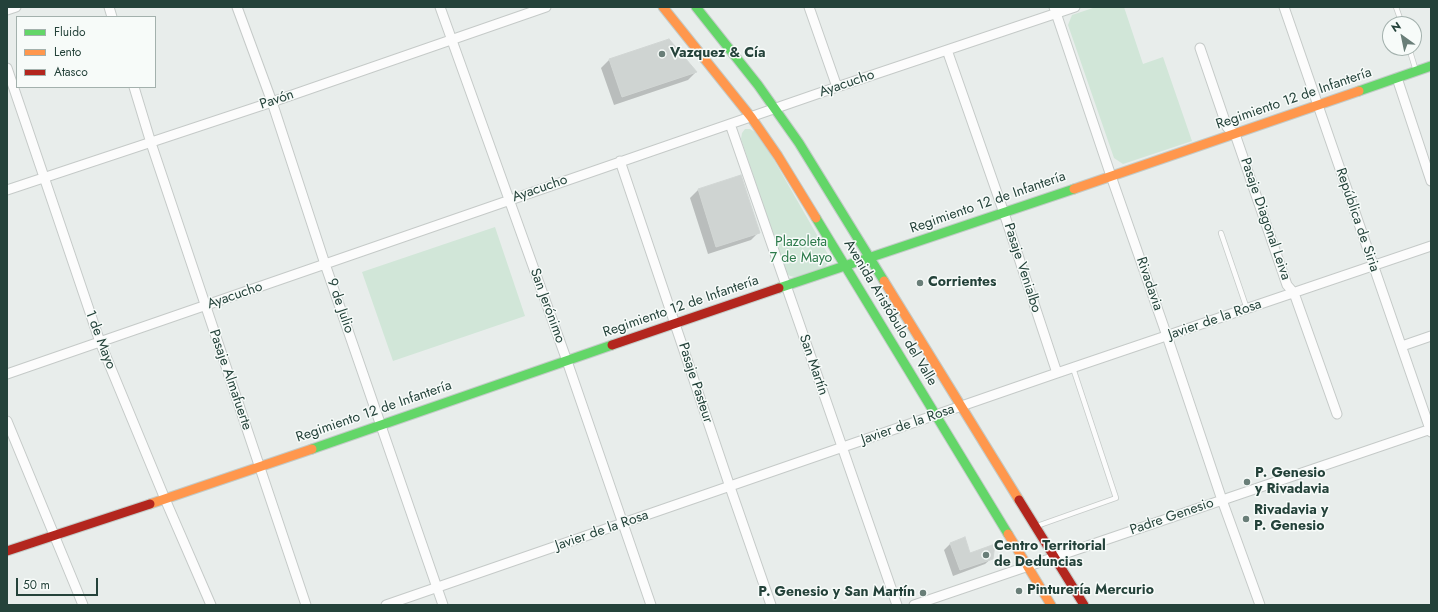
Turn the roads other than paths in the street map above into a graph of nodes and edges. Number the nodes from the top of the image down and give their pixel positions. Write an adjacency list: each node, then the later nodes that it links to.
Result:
1 (16, 7): 10 (street)
2 (237, 7): 22 (street, 9 de Julio)
3 (440, 7): 12 (street, San Jerónimo)
4 (546, 7): 12 (street, Pavón)
5 (663, 7): 25 (street, Avenida Aristóbulo del Valle)
6 (696, 7): 24 (street, Avenida Aristóbulo del Valle)
7 (809, 7): 20 (street)
8 (1075, 7): 11 (street, Ayacucho)
9 (1284, 7): 23 (street, República de Siria)
10 (7, 10)
11 (1056, 10): 14 (street, Ayacucho); 30 (street, Rivadavia)
12 (451, 40): 22 (street, Pavón); 34 (street, San Jerónimo)
13 (1200, 48): 27 (street, Pasaje Diagonal Leiva)
14 (947, 50): 20 (street, Ayacucho); 35 (street, Pasaje Venialbo)
15 (1411, 56): 18 (lane)
16 (1431, 66): 18 (street, Regimiento 12 de Infantería)
17 (7, 68): 31 (street, 1 de Mayo)
18 (1416, 71): 19 (street, Regimiento 12 de Infantería)
19 (1396, 78): 23 (street, Regimiento 12 de Infantería); 32 (street)
20 (837, 86): 24 (street, Ayacucho)
21 (134, 88): 28 (street, Pasaje Almafuerte)
22 (272, 102): 28 (street, Pavón); 39 (street, 9 de Julio)
23 (1317, 106): 27 (street, Regimiento 12 de Infantería); 41 (street, República de Siria)
24 (775, 108): 25 (street, Ayacucho); 38 (street, Avenida Aristóbulo del Valle)
25 (751, 116): 26 (street, Ayacucho); 40 (street, Avenida Aristóbulo del Valle)
26 (730, 124): 29 (street, Ayacucho); 42 (street, San Martín)
27 (1235, 134): 30 (street, Regimiento 12 de Infantería); 43 (street, Pasaje Diagonal Leiva)
28 (151, 143): 31 (street, Pavón); 44 (street, Pasaje Almafuerte)
29 (620, 161): 34 (street, Ayacucho); 46 (street, Pasaje Pasteur)
30 (1111, 176): 35 (street, Regimiento 12 de Infantería); 47 (street, Rivadavia)
31 (44, 179): 33 (street, Pavón); 49 (street, 1 de Mayo)
32 (1431, 181)
33 (7, 190)
34 (508, 200): 39 (street, Ayacucho); 51 (street, San Jerónimo)
35 (1004, 213): 38 (street, Regimiento 12 de Infantería); 53 (street, Pasaje Venialbo)
36 (1221, 233): 45 (lane)
37 (1431, 246): 41 (street, Javier de la Rosa)
38 (870, 258): 40 (street, Regimiento 12 de Infantería); 55 (street, Avenida Aristóbulo del Valle)
39 (325, 264): 44 (street, Ayacucho); 59 (street, 9 de Julio)
40 (845, 266): 42 (street, Regimiento 12 de Infantería); 57 (street, Avenida Aristóbulo del Valle)
41 (1372, 266): 43 (street, Javier de la Rosa); 50 (street, República de Siria)
42 (785, 286): 46 (street, Regimiento 12 de Infantería); 61 (street, San Martín)
43 (1294, 293): 45 (street, Javier de la Rosa); 56 (street, Pasaje Diagonal Leiva)
44 (205, 306): 49 (street, Ayacucho); 62 (street, Pasaje Almafuerte)
45 (1248, 309): 47 (street, Javier de la Rosa)
46 (676, 324): 51 (street, Regimiento 12 de Infantería); 63 (street, Pasaje Pasteur)
47 (1167, 336): 52 (street, Javier de la Rosa); 65 (street, Rivadavia)
48 (1431, 336): 50 (street)
49 (100, 342): 54 (street, Ayacucho); 64 (street, 1 de Mayo)
50 (1402, 346): 60 (street, República de Siria)
51 (567, 361): 59 (street, Regimiento 12 de Infantería); 66 (street, San Jerónimo)
52 (1073, 368): 53 (street, Javier de la Rosa); 67 (lane)
53 (1057, 373): 55 (street, Javier de la Rosa)
54 (7, 374)
55 (962, 406): 57 (street, Javier de la Rosa); 67 (street, Avenida Aristóbulo del Valle)
56 (1337, 414)
57 (936, 415): 61 (street, Javier de la Rosa); 71 (street, Avenida Aristóbulo del Valle)
58 (7, 421): 68 (street)
59 (382, 425): 62 (street, Regimiento 12 de Infantería); 72 (street, 9 de Julio)
60 (1431, 430): 65 (street, Padre Genesio)
61 (842, 448): 63 (street, Javier de la Rosa); 80 (street, San Martín)
62 (259, 466): 64 (street, Regimiento 12 de Infantería); 75 (street, Pasaje Almafuerte)
63 (730, 487): 66 (street, Javier de la Rosa); 79 (street, Pasaje Pasteur)
64 (165, 499): 68 (street, Regimiento 12 de Infantería); 74 (street, 1 de Mayo)
65 (1222, 500): 70 (street, Padre Genesio); 84 (street, Rivadavia)
66 (623, 523): 72 (street, Javier de la Rosa); 78 (street, San Jerónimo)
67 (1035, 527): 70 (street, Avenida Aristóbulo del Valle)
68 (54, 536): 69 (street, Regimiento 12 de Infantería); 73 (street)
69 (7, 551)
70 (1053, 557): 71 (street, Padre Genesio); 83 (street, Avenida Aristóbulo del Valle)
71 (1028, 566): 81 (street, Padre Genesio); 82 (street, Avenida Aristóbulo del Valle)
72 (438, 588): 76 (street, Javier de la Rosa); 77 (street, 9 de Julio)
73 (83, 605)
74 (211, 605)
75 (306, 605)
76 (386, 605)
77 (443, 605)
78 (651, 605)
79 (771, 605)
80 (896, 605)
81 (914, 605)
82 (1051, 605)
83 (1084, 605)
84 (1260, 605)

